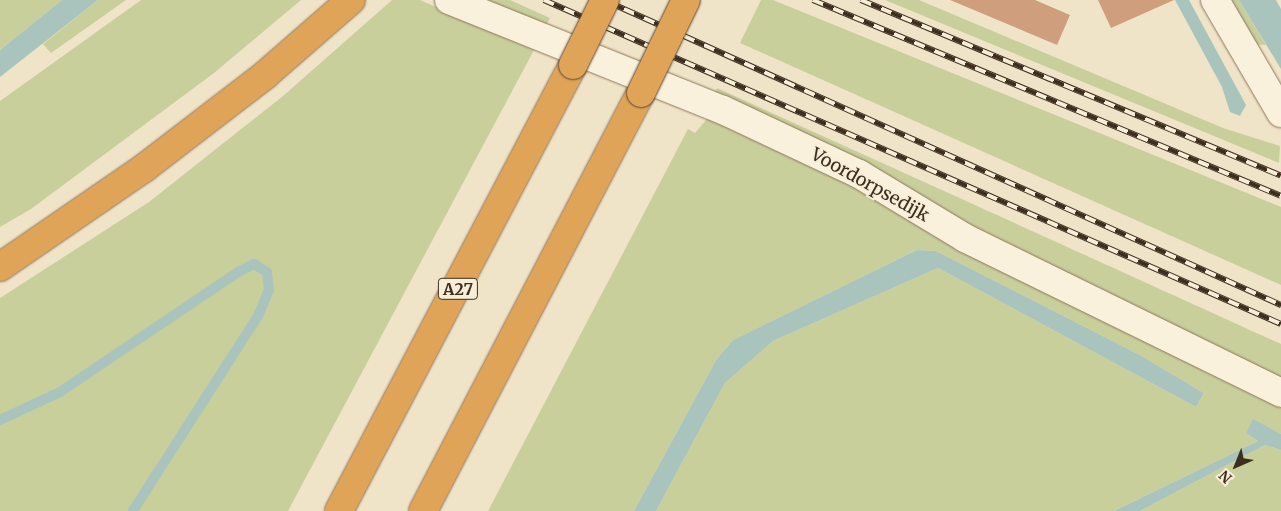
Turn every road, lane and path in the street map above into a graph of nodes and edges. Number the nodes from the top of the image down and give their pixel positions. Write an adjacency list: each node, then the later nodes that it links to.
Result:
1 (351, 0): 7 (highway)
2 (448, 0): 8 (street, Voordorpsedijk)
3 (605, 0): 9 (highway, A27, bridge)
4 (686, 0): 10 (highway, bridge)
5 (1215, 0): 6 (street)
6 (1281, 113)
7 (0, 267)
8 (1281, 393)
9 (339, 511)
10 (423, 511)

